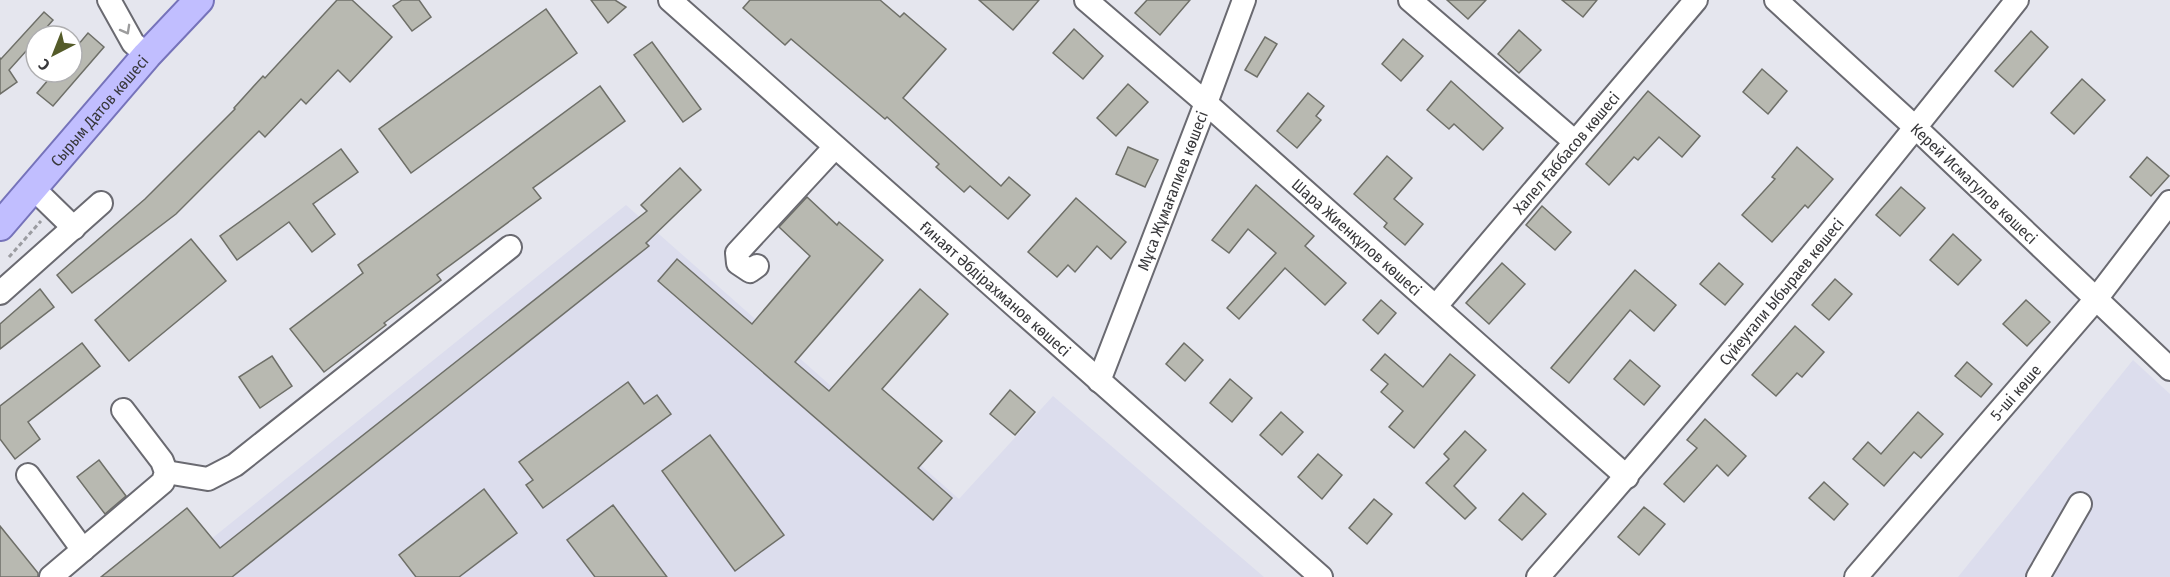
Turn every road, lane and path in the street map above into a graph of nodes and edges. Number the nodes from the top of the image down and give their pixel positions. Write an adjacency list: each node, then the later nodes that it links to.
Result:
1 (109, 0): 10 (street, one-way to 10)
2 (199, 0): 10 (main road, Сырым Датов көшесі)
3 (1086, 0): 11 (street, Шара Жиенқұлов көшесі)
4 (1244, 0): 11 (street, Мұса Жұмағалиев көшесі)
5 (1410, 0): 13 (street)
6 (1696, 0): 13 (street, Халел Ғаббасов көшесі)
7 (1776, 0): 12 (street, Керей Исмагулов көшесі)
8 (2017, 0): 12 (street, Сүйеуғали Ыбыраев көшесi)
9 (673, 1): 14 (street, Ғинаят Әбдірахманов көшесі)
10 (147, 55): 15 (main road, Сырым Датов көшесі)
11 (1206, 103): 26 (street, Шара Жиенқұлов көшесі); 28 (street, Мұса Жұмағалиев көшесі)
12 (1916, 128): 25 (street, Керей Исмагулов көшесі); 32 (street, Сүйеуғали Ыбыраев көшесi)
13 (1574, 141): 26 (street, Халел Ғаббасов көшесі)
14 (835, 147): 23 (street); 28 (street, Ғинаят Әбдірахманов көшесі)
15 (33, 188): 18 (street); 19 (main road, Сырым Датов көшесі)
16 (2170, 202): 25 (street, 5-шi көше)
17 (101, 203): 20 (street)
18 (54, 207): 20 (street); 22 (path)
19 (0, 225)
20 (74, 228): 24 (street)
21 (510, 247): 30 (street)
22 (8, 259)
23 (757, 266)
24 (1, 289)
25 (2097, 299): 27 (street, Керей Исмагулов көшесі); 38 (street, 5-шi көше)
26 (1436, 306): 32 (street, Шара Жиенқұлов көшесі)
27 (2170, 369)
28 (1099, 381): 36 (street, Ғинаят Әбдірахманов көшесі)
29 (123, 410): 30 (street)
30 (166, 471): 34 (street)
31 (28, 475): 34 (street)
32 (1627, 477): 37 (street, Сүйеуғали Ыбыраев көшесi)
33 (2080, 504): 39 (street)
34 (83, 550): 35 (street)
35 (51, 577)
36 (1321, 577)
37 (1538, 577)
38 (1856, 577)
39 (2038, 577)

